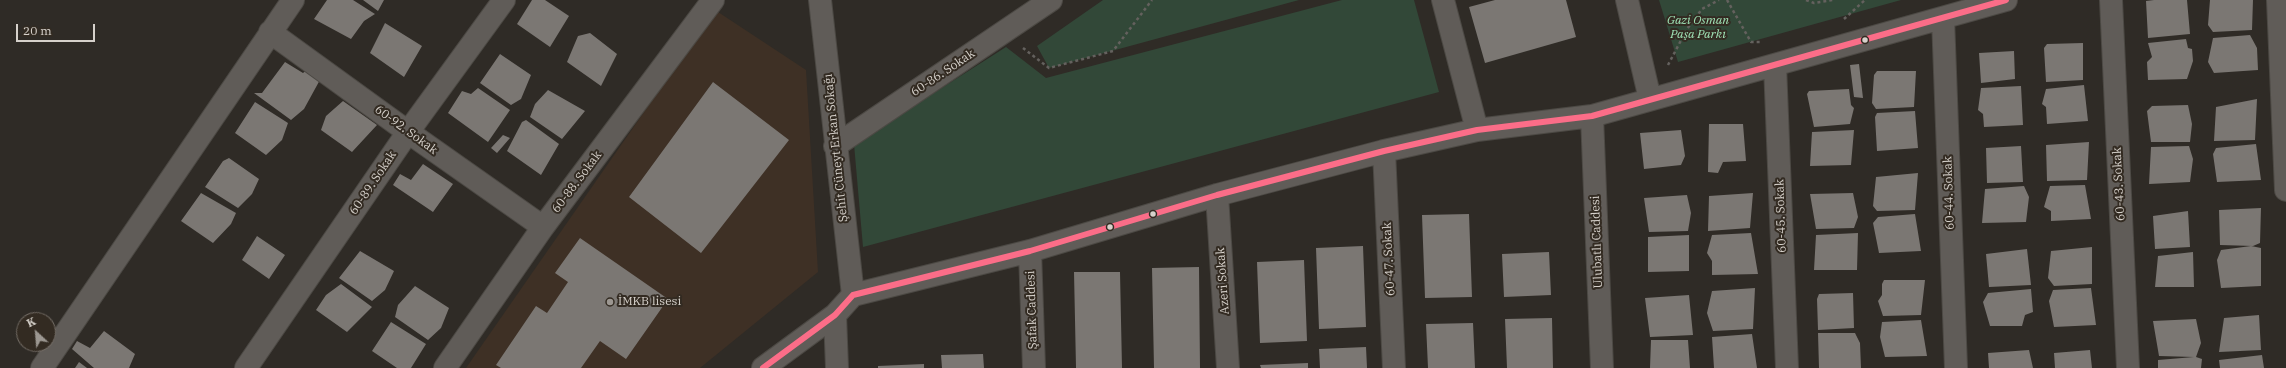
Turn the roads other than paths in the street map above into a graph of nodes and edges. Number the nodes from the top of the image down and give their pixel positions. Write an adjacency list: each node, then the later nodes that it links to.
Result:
1 (293, 0): 12 (street)
2 (504, 0): 17 (street, 60-89. Sokak)
3 (713, 0): 22 (street, 60-88. Sokak)
4 (820, 0): 18 (street, Şehit Cüneyt Erkan Sokağı)
5 (1051, 0): 18 (street, 60-86. Sokak)
6 (1443, 0): 16 (street)
7 (1627, 0): 14 (street)
8 (2006, 0): 11 (street)
9 (2111, 0): 37 (street, 60-43. Sokak)
10 (2278, 0): 20 (street)
11 (1942, 18): 13 (street); 36 (street, 60-44. Sokak)
12 (270, 32): 17 (street, 60-92. Sokak); 26 (street)
13 (1775, 65): 14 (street); 35 (street, 60-45. Sokak)
14 (1650, 99): 15 (street)
15 (1592, 116): 16 (street); 34 (street, Ulubatlı Caddesi)
16 (1478, 130): 19 (street)
17 (408, 132): 22 (street, 60-92. Sokak); 27 (street, 60-89. Sokak)
18 (835, 146): 24 (street, Şehit Cüneyt Erkan Sokağı)
19 (1384, 150): 21 (street); 33 (street, 60-47. Sokak)
20 (2286, 190)
21 (1217, 195): 23 (street); 32 (street, Azeri Sokak)
22 (543, 227): 28 (street, 60-88. Sokak)
23 (1030, 251): 24 (street); 31 (street, Şafak Caddesi)
24 (853, 295): 25 (street)
25 (835, 315): 29 (street); 30 (street)
26 (42, 368)
27 (246, 368)
28 (445, 368)
29 (763, 368)
30 (837, 368)
31 (1034, 368)
32 (1228, 368)
33 (1394, 368)
34 (1602, 368)
35 (1787, 368)
36 (1956, 368)
37 (2128, 368)

